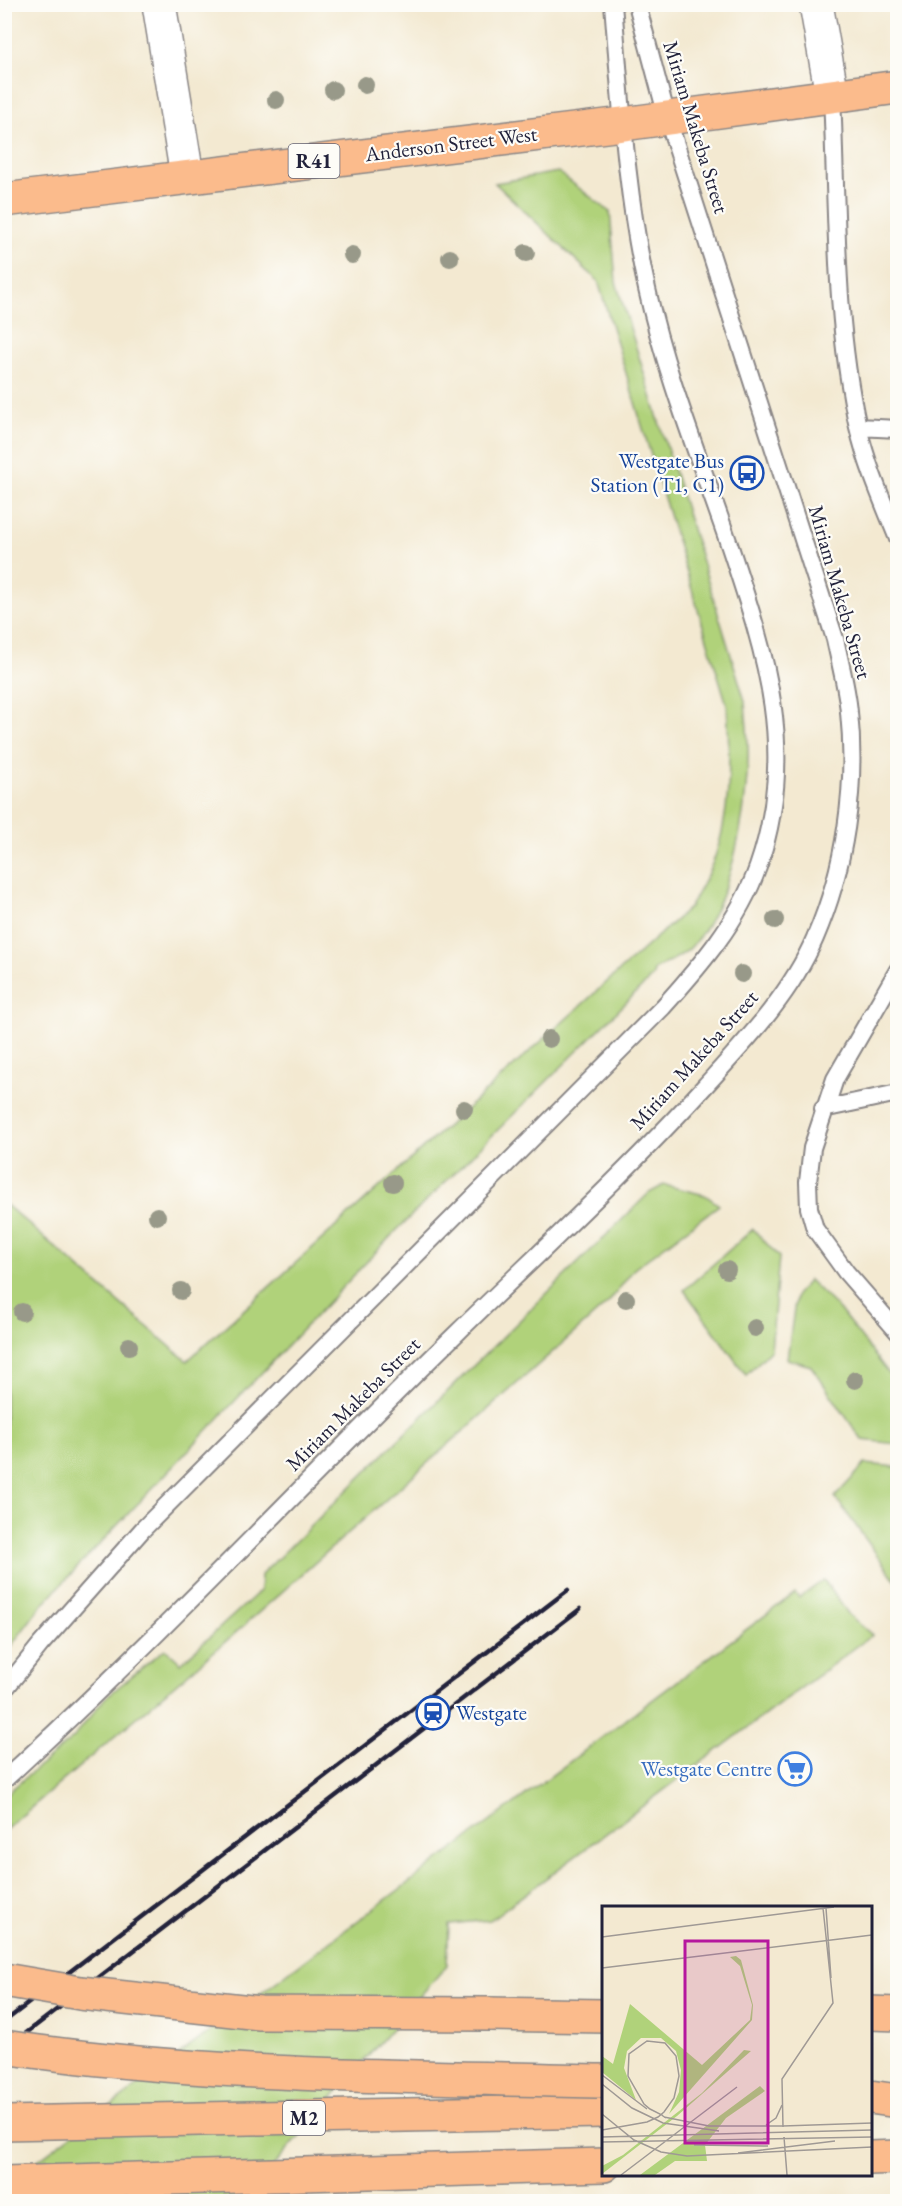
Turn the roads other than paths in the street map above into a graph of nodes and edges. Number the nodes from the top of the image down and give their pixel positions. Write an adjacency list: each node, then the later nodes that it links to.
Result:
1 (159, 4): 9 (street)
2 (613, 4): 8 (lane)
3 (637, 4): 7 (lane, Miriam Makeba Street)
4 (816, 4): 6 (street)
5 (897, 87): 6 (main road, Anderson Street West / R41)
6 (832, 95): 7 (main road, Anderson Street West / R41); 11 (lane)
7 (667, 117): 8 (main road, Anderson Street West / R41); 20 (lane, Miriam Makeba Street)
8 (623, 124): 9 (main road, Anderson Street West / R41); 19 (lane)
9 (187, 176): 10 (main road, Anderson Street West / R41)
10 (4, 200)
11 (858, 427): 12 (lane); 13 (lane)
12 (897, 429)
13 (889, 496): 14 (lane)
14 (897, 539)
15 (897, 970): 17 (lane)
16 (897, 1093): 17 (lane)
17 (823, 1109): 18 (lane)
18 (897, 1332)
19 (4, 1690)
20 (4, 1780)
21 (4, 1980): 22 (main road, bridge)
22 (602, 2016)
23 (4, 2047): 24 (main road, bridge)
24 (602, 2081)
25 (872, 2097): 26 (main road)
26 (897, 2102): 27 (main road)
27 (872, 2103)
28 (602, 2111): 29 (main road, M2)
29 (4, 2123)
30 (897, 2157): 31 (main road)
31 (872, 2158)
32 (602, 2165): 33 (main road)
33 (4, 2183)

